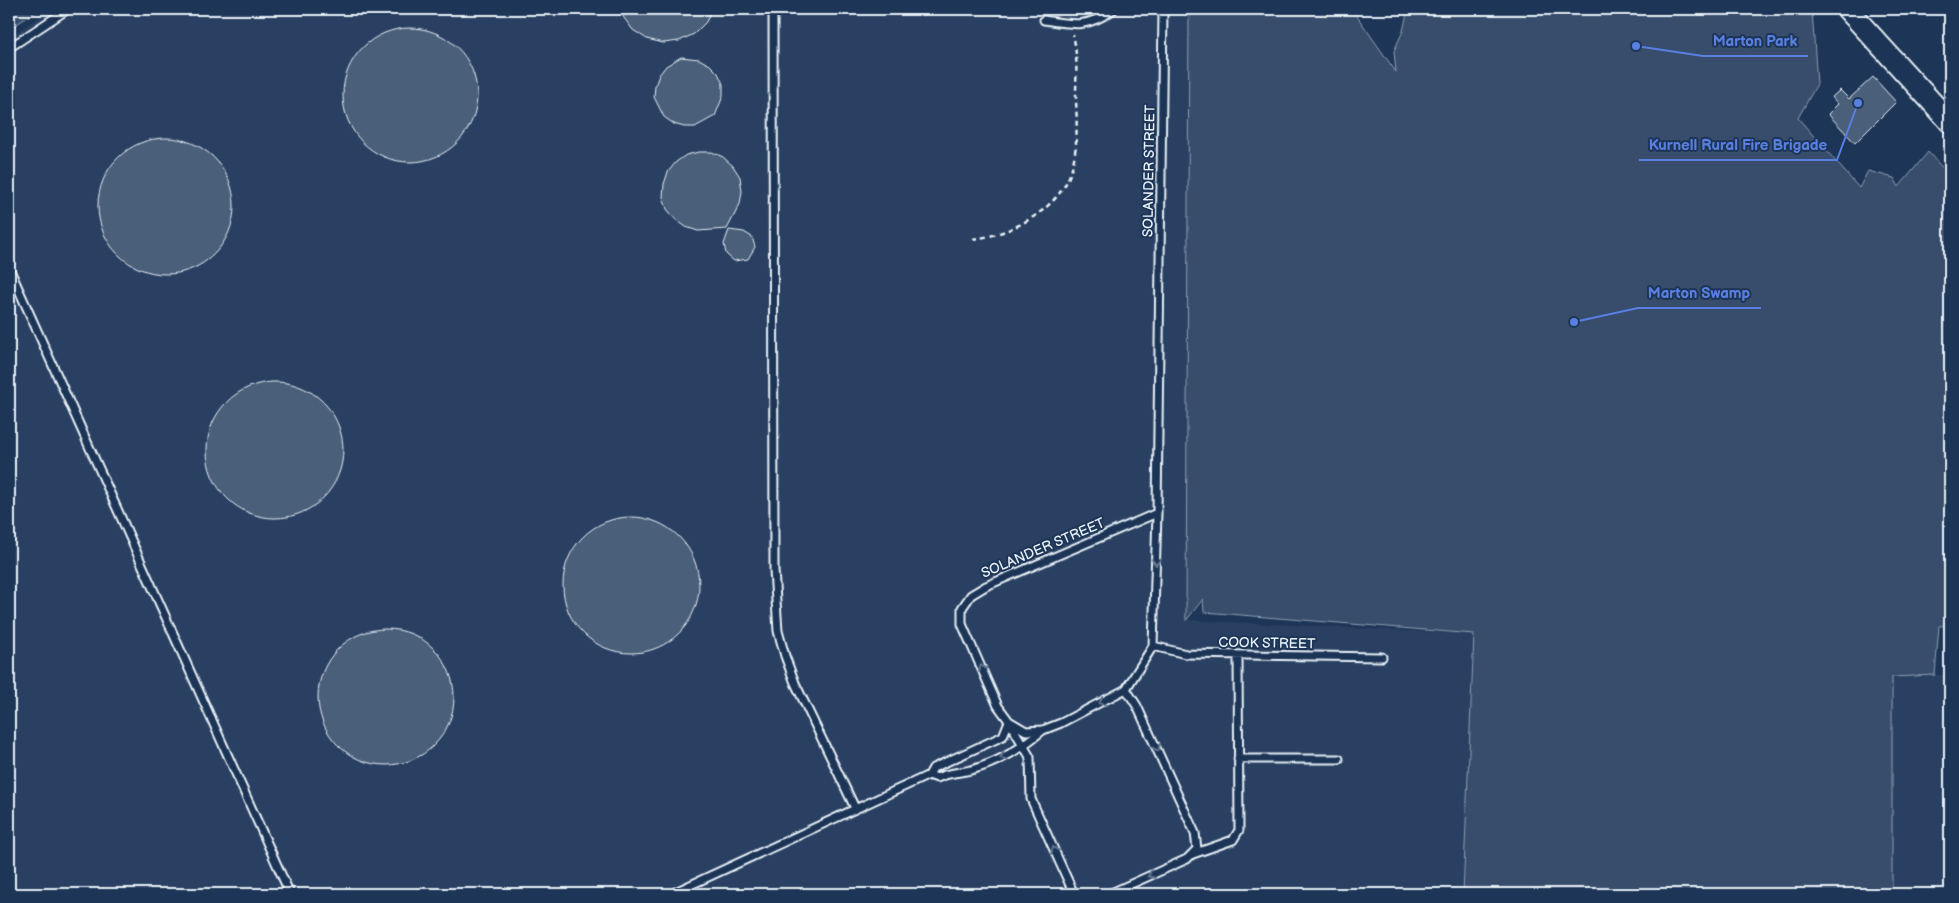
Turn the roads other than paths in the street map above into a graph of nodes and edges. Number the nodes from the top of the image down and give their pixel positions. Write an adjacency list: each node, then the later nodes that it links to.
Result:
1 (68, 9): 7 (lane)
2 (773, 9): 21 (lane)
3 (1114, 9): 6 (lane)
4 (1163, 9): 10 (lane, SOLANDER STREET)
5 (1847, 9): 8 (main road)
6 (1044, 20)
7 (9, 48)
8 (1950, 122)
9 (9, 268): 24 (lane)
10 (1158, 513): 11 (lane, SOLANDER STREET, one-way to 11); 15 (lane, SOLANDER STREET, one-way to 10)
11 (1153, 646): 12 (lane, COOK STREET); 14 (lane, SOLANDER STREET)
12 (1238, 655): 13 (lane, COOK STREET); 18 (lane)
13 (1382, 657)
14 (1126, 689): 16 (lane, one-way to 16); 22 (lane, one-way to 22)
15 (1009, 721): 16 (lane); 17 (lane, SOLANDER STREET); 20 (lane)
16 (1043, 730): 17 (lane)
17 (1024, 746): 20 (lane, one-way to 20); 27 (lane, SOLANDER STREET, one-way to 17)
18 (1238, 759): 19 (lane); 22 (lane)
19 (1339, 759)
20 (929, 775): 21 (lane)
21 (855, 808): 23 (lane)
22 (1192, 854): 28 (lane, one-way to 28)
23 (690, 885): 25 (lane); 26 (lane)
24 (290, 894)
25 (671, 894)
26 (694, 894)
27 (1074, 894)
28 (1109, 894)

